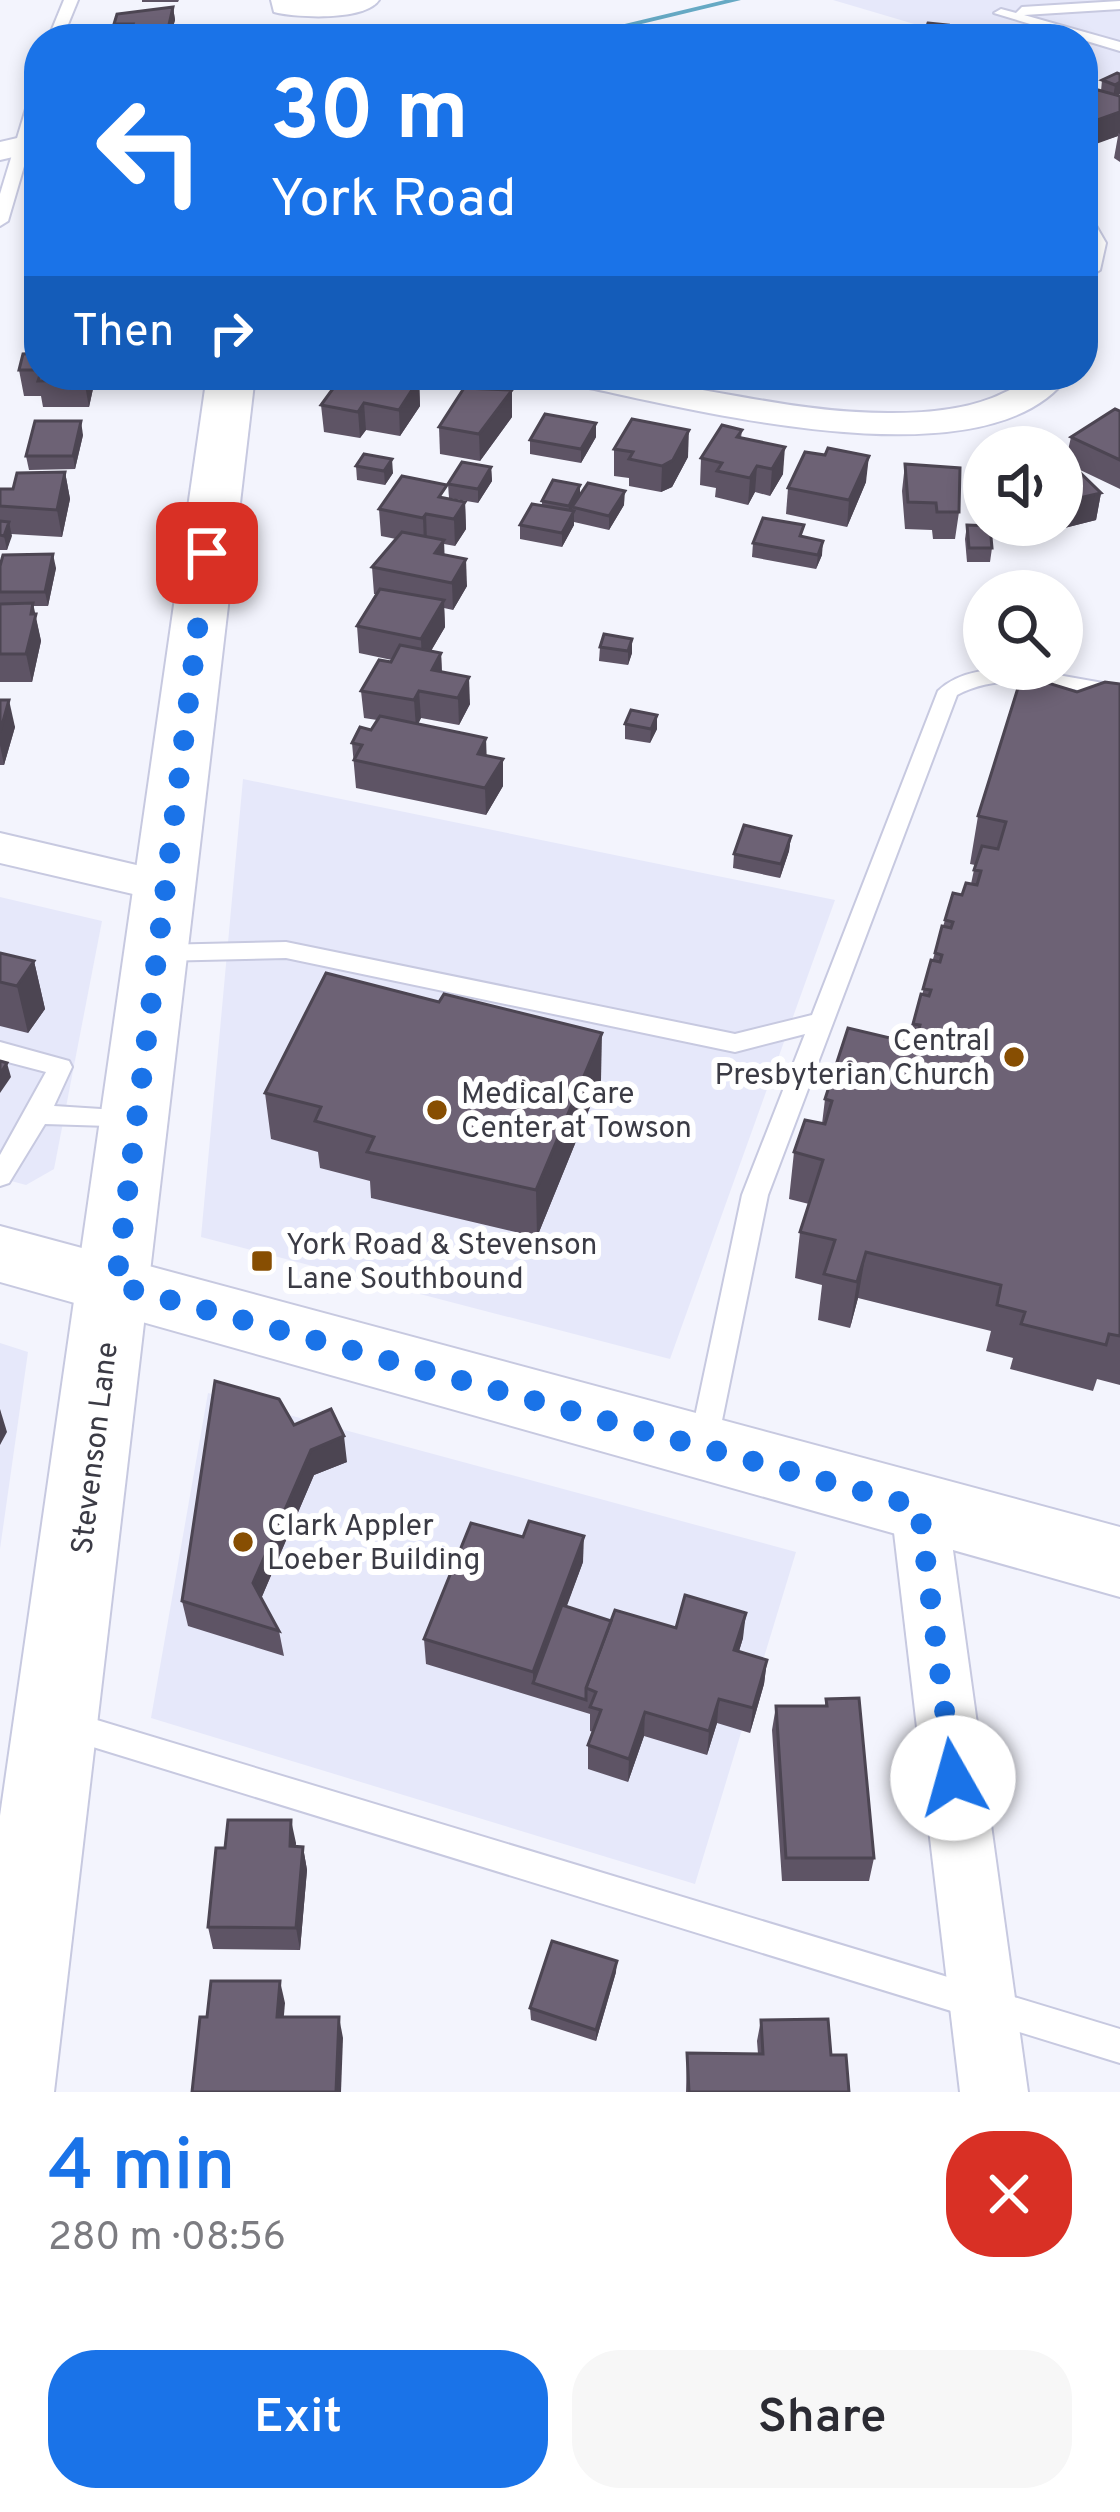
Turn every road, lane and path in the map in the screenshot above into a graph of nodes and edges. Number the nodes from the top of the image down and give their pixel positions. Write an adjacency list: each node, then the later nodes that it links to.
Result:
1 (360, 0): 3 (street)
2 (1120, 5): 4 (lane)
3 (286, 14)
4 (1040, 24)
5 (20, 146): 6 (lane)
6 (0, 221)
7 (229, 390): 12 (street, Stevenson Lane)
8 (668, 390): 9 (street)
9 (1029, 390)
10 (1120, 693): 14 (lane)
11 (0, 848): 12 (street)
12 (163, 886): 13 (street, Stevenson Lane)
13 (155, 953): 14 (lane); 17 (street, Stevenson Lane)
14 (820, 1022): 21 (lane)
15 (0, 1051): 16 (lane)
16 (38, 1114): 17 (lane); 18 (lane)
17 (135, 1120): 20 (street, Stevenson Lane)
18 (0, 1176)
19 (0, 1254): 20 (street)
20 (116, 1285): 21 (street); 24 (street, Stevenson Lane)
21 (702, 1447): 22 (street)
22 (919, 1507): 23 (street); 25 (street)
23 (1120, 1562)
24 (59, 1723): 25 (lane); 27 (street, Stevenson Lane)
25 (981, 2005): 26 (lane); 28 (street)
26 (1120, 2046)
27 (7, 2092)
28 (994, 2092)

